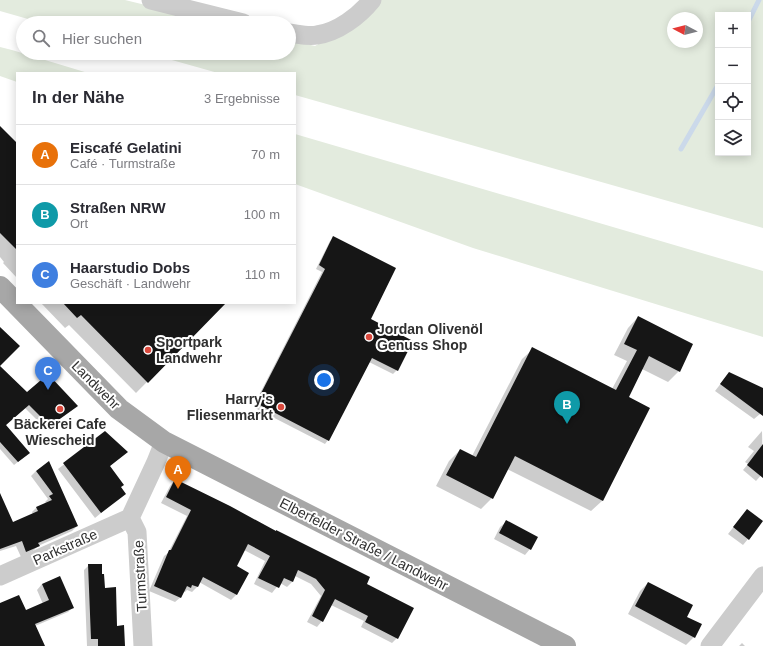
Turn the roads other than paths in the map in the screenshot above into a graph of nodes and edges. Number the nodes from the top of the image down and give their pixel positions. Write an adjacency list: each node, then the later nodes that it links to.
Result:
1 (152, 0): 3 (street)
2 (372, 0): 4 (street)
3 (215, 16)
4 (296, 34)
5 (0, 287): 6 (main road, Landwehr)
6 (16, 303)
7 (17, 304): 8 (main road, Landwehr)
8 (164, 442): 9 (street); 13 (main road, Elberfelder Straße / Landwehr)
9 (130, 518): 10 (street, Parkstraße); 12 (street, Turmstraße)
10 (0, 576)
11 (763, 576): 14 (street)
12 (143, 646)
13 (565, 646)
14 (710, 646)

